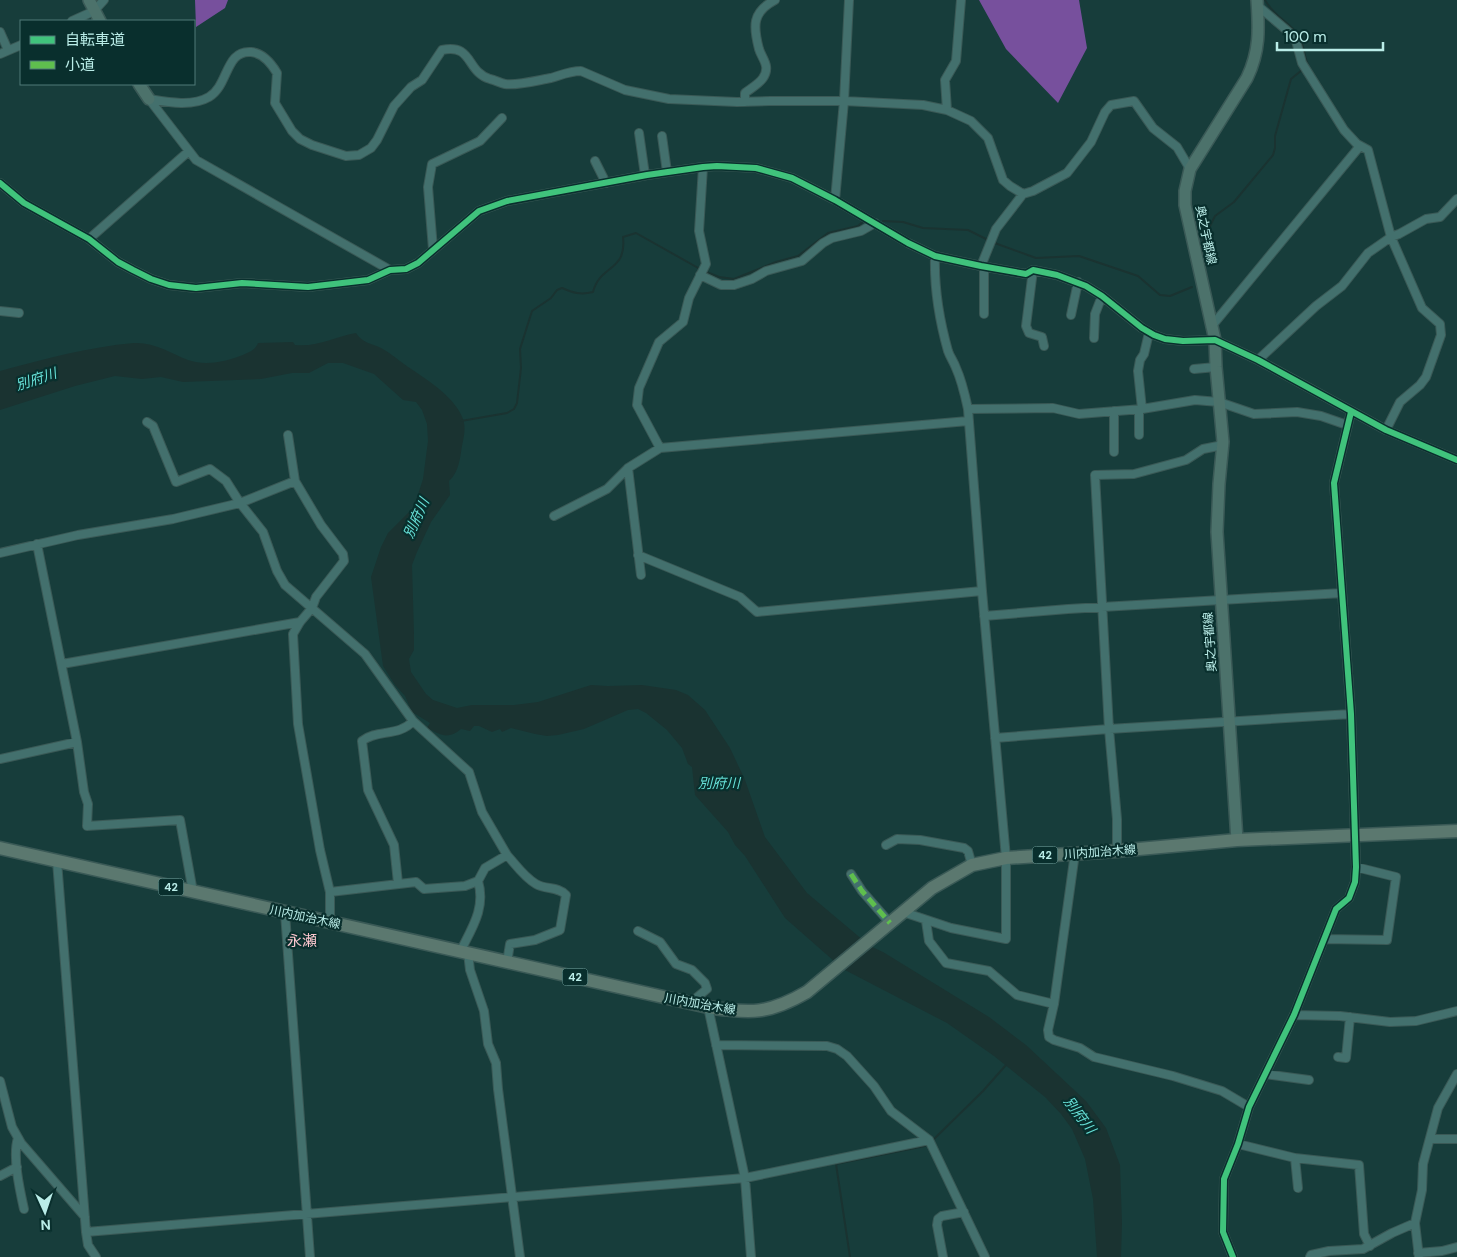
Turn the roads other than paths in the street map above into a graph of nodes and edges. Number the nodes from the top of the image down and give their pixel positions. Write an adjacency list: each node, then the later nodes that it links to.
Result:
1 (89, 0): 7 (street)
2 (104, 0): 7 (street)
3 (775, 0): 16 (street)
4 (849, 0): 15 (street)
5 (961, 0): 17 (street)
6 (1258, 3): 21 (street); 25 (street, 奥之宇都線)
7 (97, 16): 8 (street)
8 (77, 20)
9 (0, 32): 11 (street)
10 (20, 45): 11 (street)
11 (8, 50): 12 (street)
12 (0, 54)
13 (140, 85): 14 (street)
14 (148, 99): 16 (street); 22 (street)
15 (844, 101): 16 (street); 17 (street); 32 (street)
16 (745, 102)
17 (947, 110): 30 (street)
18 (502, 118): 36 (street)
19 (639, 133): 27 (street)
20 (662, 136): 26 (street)
21 (1360, 146): 34 (street); 48 (street)
22 (190, 151): 35 (street); 39 (street)
23 (595, 162): 29 (street)
24 (703, 167): 26 (street); 32 (street); 41 (street)
25 (1190, 169): 30 (street); 48 (street, 奥之宇都線)
26 (667, 172): 27 (street)
27 (645, 175): 29 (street)
28 (0, 183): 35 (street)
29 (606, 183): 36 (street)
30 (1023, 194): 38 (street)
31 (1457, 199): 34 (street)
32 (835, 200): 33 (street)
33 (875, 223): 37 (street); 41 (street)
34 (1391, 237): 53 (street); 64 (street)
35 (89, 239): 39 (street)
36 (433, 249): 39 (street)
37 (934, 256): 38 (street); 57 (street)
38 (982, 266): 40 (street); 46 (street)
39 (390, 270)
40 (1033, 270): 42 (street); 52 (street)
41 (701, 274): 68 (street)
42 (1078, 282): 43 (street); 47 (street)
43 (1102, 296): 49 (street); 50 (street)
44 (0, 311): 45 (street)
45 (19, 313)
46 (984, 314)
47 (1071, 315)
48 (1211, 327): 51 (street, 奥之宇都線)
49 (1149, 333): 51 (street); 58 (street)
50 (1094, 338)
51 (1215, 340): 53 (street); 54 (street, 奥之宇都線)
52 (1044, 346)
53 (1258, 360): 60 (street)
54 (1216, 367): 55 (street); 56 (street, 奥之宇都線)
55 (1194, 369)
56 (1219, 402): 58 (street); 63 (street); 67 (street, 奥之宇都線)
57 (968, 409): 59 (street); 61 (street)
58 (1141, 410): 59 (street); 66 (street)
59 (1114, 411): 69 (street)
60 (1351, 412): 63 (street); 64 (street)
61 (968, 421): 68 (street); 79 (street)
62 (148, 422): 73 (street)
63 (1347, 425): 80 (street)
64 (1386, 430): 70 (street)
65 (288, 435): 72 (street)
66 (1138, 435)
67 (1223, 442): 81 (street, 奥之宇都線); 82 (street)
68 (660, 448): 71 (street)
69 (1114, 452)
70 (1457, 460)
71 (628, 468): 74 (street); 77 (street)
72 (296, 481): 73 (street); 83 (street)
73 (240, 503): 75 (street); 83 (street)
74 (554, 516)
75 (37, 544): 76 (street); 86 (street)
76 (0, 553)
77 (638, 555): 78 (street); 79 (street)
78 (641, 575)
79 (982, 591): 84 (street)
80 (1342, 592): 81 (street); 87 (street)
81 (1221, 598): 82 (street); 89 (street, 奥之宇都線)
82 (1103, 607): 84 (street); 90 (street)
83 (312, 608): 85 (street); 88 (street)
84 (984, 616): 91 (street)
85 (300, 622): 86 (street); 110 (street)
86 (62, 664): 92 (street)
87 (1351, 714): 89 (street); 95 (street)
88 (413, 721): 101 (street); 108 (street)
89 (1229, 722): 90 (street); 96 (street, 奥之宇都線)
90 (1109, 729): 91 (street); 99 (street)
91 (995, 738): 102 (street)
92 (77, 742): 93 (street); 109 (street)
93 (0, 759)
94 (1457, 831): 95 (main road, 川内加治木線 / 42)
95 (1356, 836): 96 (main road, 川内加治木線 / 42); 105 (street)
96 (1237, 840): 99 (main road, 川内加治木線 / 42)
97 (886, 845): 104 (street)
98 (0, 848): 103 (main road, 川内加治木線 / 42)
99 (1117, 851): 100 (main road, 川内加治木線 / 42)
100 (1075, 853): 102 (main road, 川内加治木線 / 42); 121 (street)
101 (507, 855): 107 (street); 119 (street)
102 (1006, 858): 104 (main road, 川内加治木線 / 42); 113 (street)
103 (57, 861): 109 (main road, 川内加治木線 / 42); 147 (street)
104 (972, 865): 111 (main road, 川内加治木線 / 42)
105 (1356, 866): 117 (street); 117 (street)
106 (851, 874): 115 (street)
107 (478, 881): 108 (street); 118 (street)
108 (398, 883): 110 (street)
109 (194, 892): 112 (main road, 川内加治木線 / 42)
110 (330, 892): 114 (street)
111 (903, 912): 113 (street); 115 (main road, 川内加治木線 / 42)
112 (285, 913): 114 (main road, 川内加治木線 / 42); 146 (street)
113 (926, 921): 121 (street)
114 (330, 922): 118 (main road, 川内加治木線 / 42)
115 (890, 922): 122 (main road, 川内加治木線 / 42)
116 (638, 931): 120 (street)
117 (1324, 939): 124 (street)
118 (464, 952): 119 (main road, 川内加治木線 / 42); 143 (street)
119 (507, 962): 120 (main road, 川内加治木線 / 42)
120 (690, 1003): 122 (main road, 川内加治木線 / 42)
121 (1054, 1004): 132 (street)
122 (708, 1007): 126 (street)
123 (1457, 1011): 125 (street)
124 (1294, 1015): 125 (street); 128 (street)
125 (1350, 1017): 127 (street)
126 (716, 1045): 136 (street); 141 (street)
127 (1338, 1057)
128 (1265, 1074): 130 (street); 132 (street)
129 (1457, 1074): 134 (street)
130 (1309, 1080)
131 (0, 1081): 133 (street)
132 (1249, 1106): 137 (street)
133 (18, 1138): 139 (street); 147 (street)
134 (1430, 1139): 135 (street); 148 (street)
135 (1457, 1139)
136 (929, 1140): 141 (street); 145 (street)
137 (1238, 1144): 138 (street); 159 (street)
138 (1295, 1158): 142 (street); 150 (street)
139 (17, 1167): 140 (street); 144 (street)
140 (0, 1176)
141 (745, 1178): 143 (street); 156 (street)
142 (1298, 1188)
143 (513, 1198): 146 (street); 155 (street)
144 (24, 1209)
145 (964, 1212): 157 (street); 158 (street)
146 (307, 1215): 149 (street); 154 (street)
147 (85, 1217): 149 (street)
148 (1416, 1223): 150 (street); 152 (street)
149 (86, 1232): 153 (street)
150 (1370, 1246): 160 (street)
151 (1457, 1247): 152 (street)
152 (1419, 1255)
153 (96, 1257)
154 (310, 1257)
155 (520, 1257)
156 (751, 1257)
157 (943, 1257)
158 (985, 1257)
159 (1233, 1257)
160 (1310, 1257)

